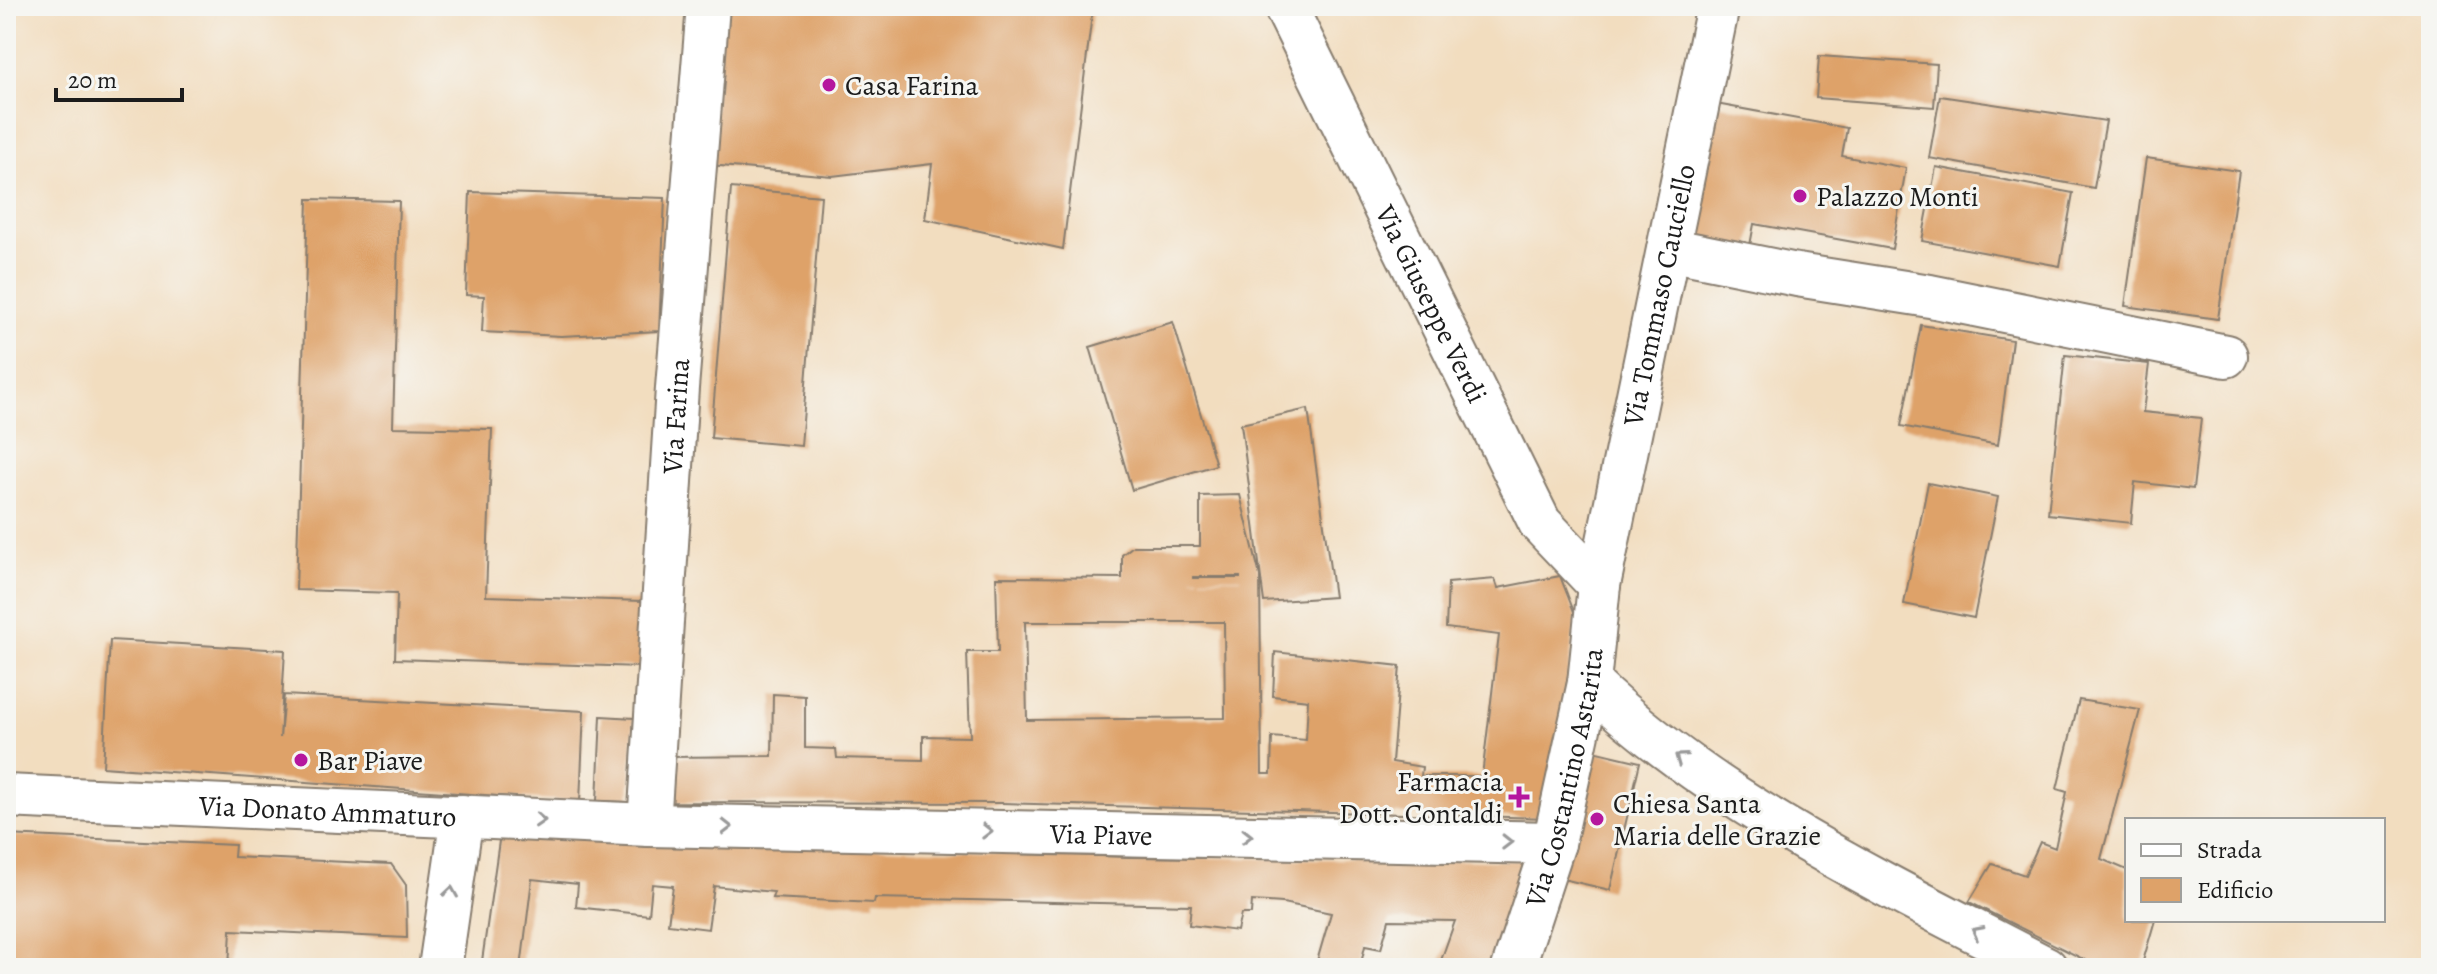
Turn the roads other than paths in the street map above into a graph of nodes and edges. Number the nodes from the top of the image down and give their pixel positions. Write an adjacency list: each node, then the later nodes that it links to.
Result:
1 (708, 6): 10 (street, Via Farina)
2 (1285, 6): 6 (street, Via Giuseppe Verdi)
3 (1718, 6): 4 (street, Via Tommaso Cauciello)
4 (1668, 249): 5 (street); 6 (street, Via Tommaso Cauciello)
5 (2226, 356)
6 (1599, 585): 7 (street, Via Costantino Astarita)
7 (1589, 683): 11 (street, Via Costantino Astarita); 14 (street, one-way to 7)
8 (6, 796): 9 (street, Via Donato Ammaturo)
9 (462, 816): 10 (street, Via Donato Ammaturo, one-way to 10); 12 (street, one-way to 9)
10 (649, 825): 11 (street, Via Piave, one-way to 11)
11 (1554, 843): 13 (street, Via Costantino Astarita)
12 (440, 968)
13 (1513, 968)
14 (2046, 968)

